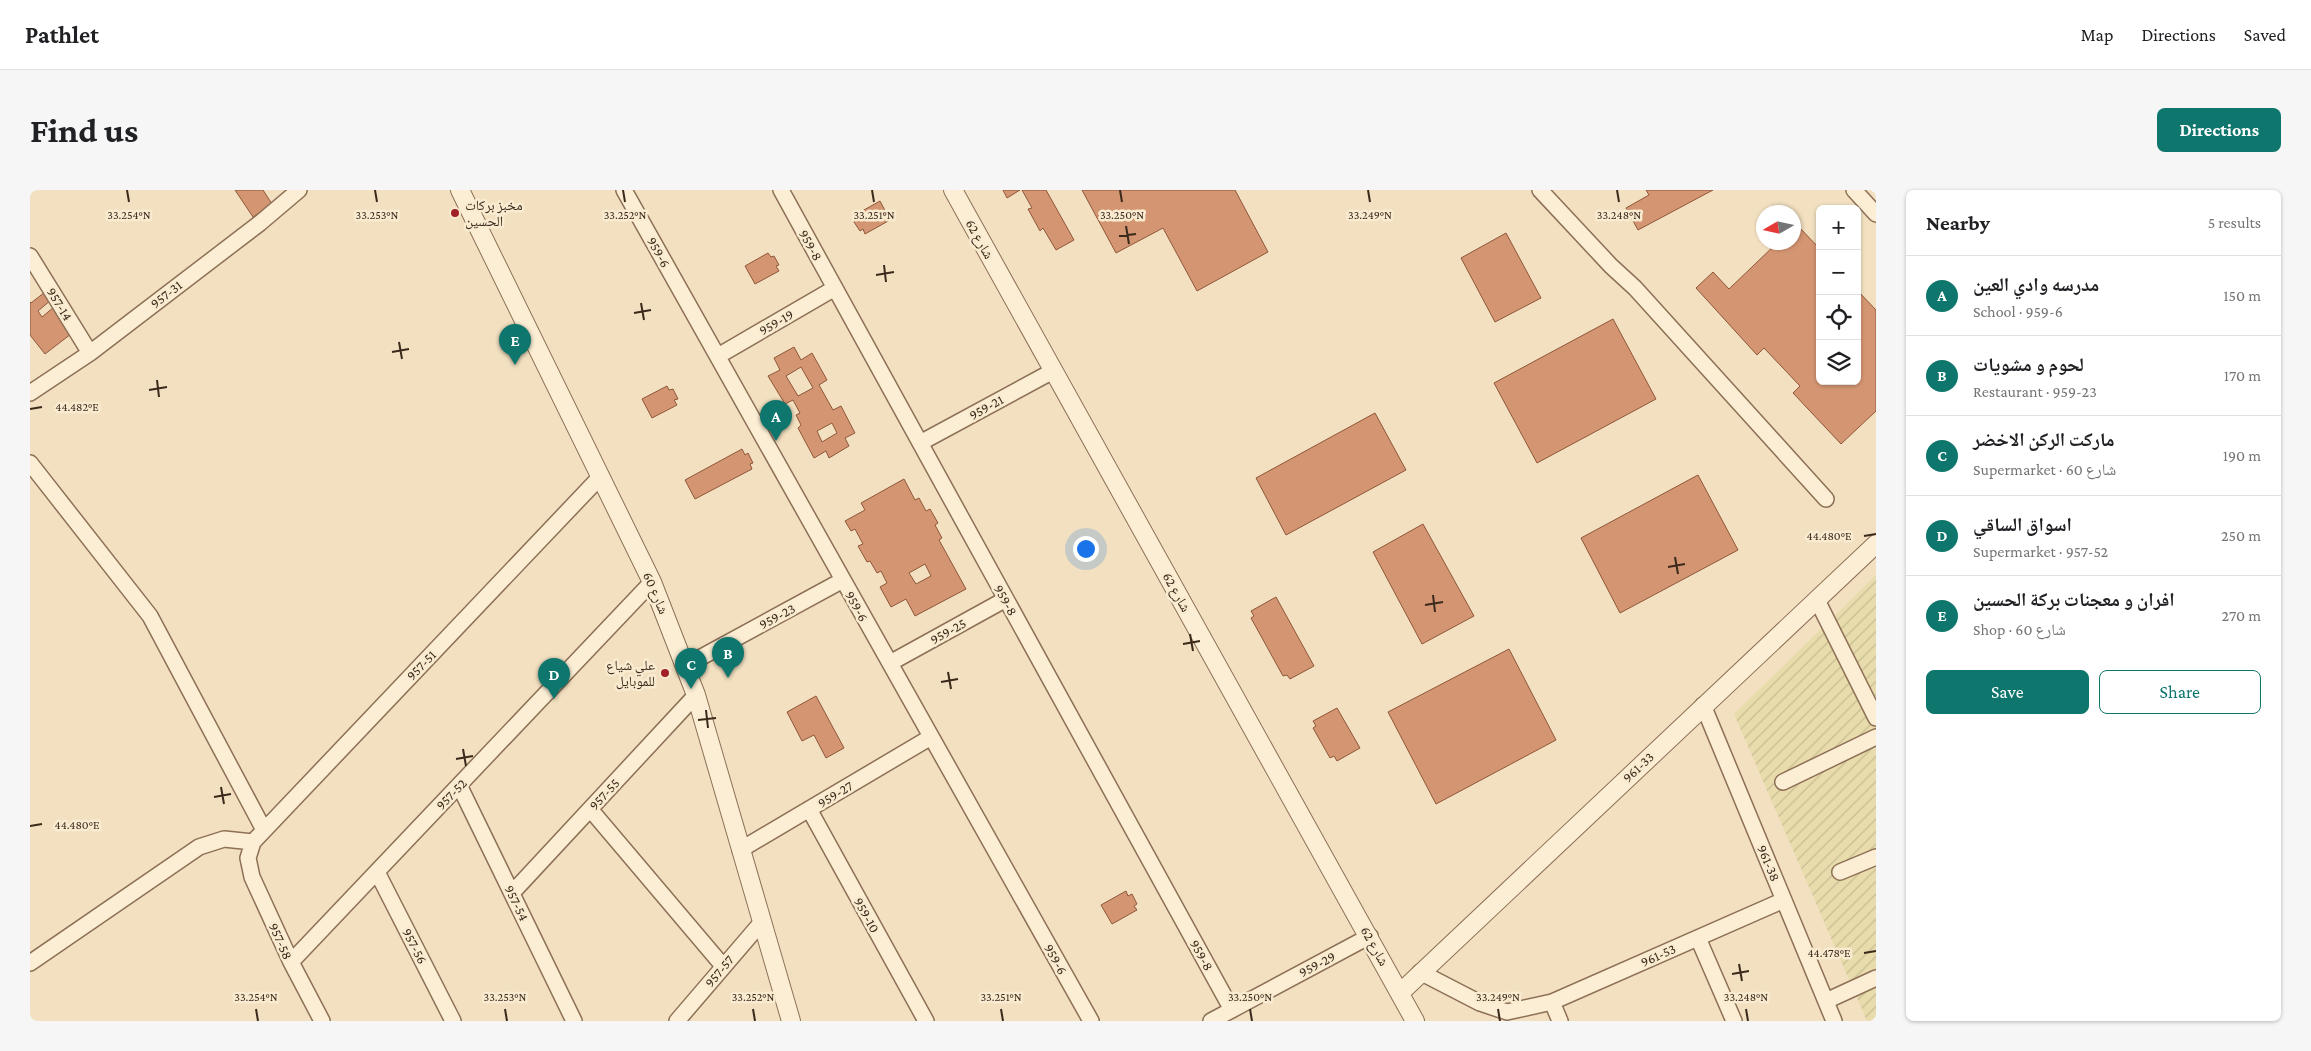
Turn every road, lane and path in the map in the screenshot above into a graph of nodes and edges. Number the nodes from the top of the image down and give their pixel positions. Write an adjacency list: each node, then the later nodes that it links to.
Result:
1 (299, 190): 11 (street, 957-31)
2 (460, 190): 17 (street, شارع 60)
3 (624, 190): 12 (street, 959-6)
4 (780, 190): 10 (street, 959-8)
5 (953, 190): 13 (street, شارع 62)
6 (1540, 190): 18 (street)
7 (1854, 190): 8 (street)
8 (1876, 214)
9 (30, 256): 11 (street, 957-14)
10 (834, 288): 12 (street, 959-19); 15 (street, 959-8)
11 (90, 352): 14 (street, 957-31)
12 (718, 356): 20 (street, 959-6)
13 (1053, 371): 15 (street, 959-21); 45 (street, شارع 62)
14 (30, 393)
15 (920, 443): 22 (street, 959-8)
16 (30, 463): 35 (street)
17 (600, 476): 21 (street, شارع 60); 35 (street, 957-51)
18 (1826, 499)
19 (1876, 544): 23 (street, 961-33)
20 (843, 580): 24 (street, 959-6); 25 (street, 959-23)
21 (652, 582): 25 (street, شارع 60); 32 (street, 957-52)
22 (1006, 599): 24 (street, 959-25); 55 (street, 959-8)
23 (1817, 600): 27 (street, 961-33); 28 (street)
24 (890, 663): 29 (street, 959-6)
25 (685, 666): 26 (street, شارع 60)
26 (696, 695): 33 (street, 957-55); 37 (street, شارع 60)
27 (1703, 705): 43 (street, 961-38); 50 (street, 961-33)
28 (1876, 718)
29 (931, 737): 34 (street, 959-27); 63 (street, 959-6)
30 (1876, 737): 31 (street)
31 (1783, 782)
32 (460, 785): 40 (street, 957-52); 42 (street, 957-54)
33 (590, 809): 42 (street, 957-55); 49 (street)
34 (809, 809): 37 (street, 959-27); 62 (street, 959-10)
35 (264, 830): 36 (street, 957-51)
36 (253, 842): 39 (street, 957-51); 48 (street)
37 (740, 850): 44 (street, شارع 60)
38 (1876, 857): 41 (street)
39 (248, 858): 47 (street, 957-58)
40 (377, 872): 47 (street, 957-52); 58 (street, 957-56)
41 (1840, 872)
42 (512, 893): 59 (street, 957-54)
43 (1784, 900): 46 (street, 961-53); 53 (street, 961-38)
44 (761, 923): 49 (street, 957-57); 61 (street, شارع 60)
45 (1370, 936): 52 (street, شارع 62); 55 (street, 959-29)
46 (1698, 938): 54 (street, 961-53); 56 (street)
47 (291, 962): 57 (street, 957-58)
48 (30, 963)
49 (723, 966): 60 (street, 957-57)
50 (1420, 972): 52 (street, 961-33); 54 (street, 961-53)
51 (1876, 978): 53 (street)
52 (1401, 992): 65 (street, شارع 62)
53 (1826, 1001): 67 (street, 961-38)
54 (1552, 1002): 66 (street)
55 (1232, 1010): 64 (street, 959-29)
56 (1732, 1020)
57 (322, 1021)
58 (453, 1021)
59 (574, 1021)
60 (677, 1021)
61 (791, 1021)
62 (926, 1021)
63 (1091, 1021)
64 (1211, 1021)
65 (1415, 1021)
66 (1560, 1021)
67 (1834, 1021)

